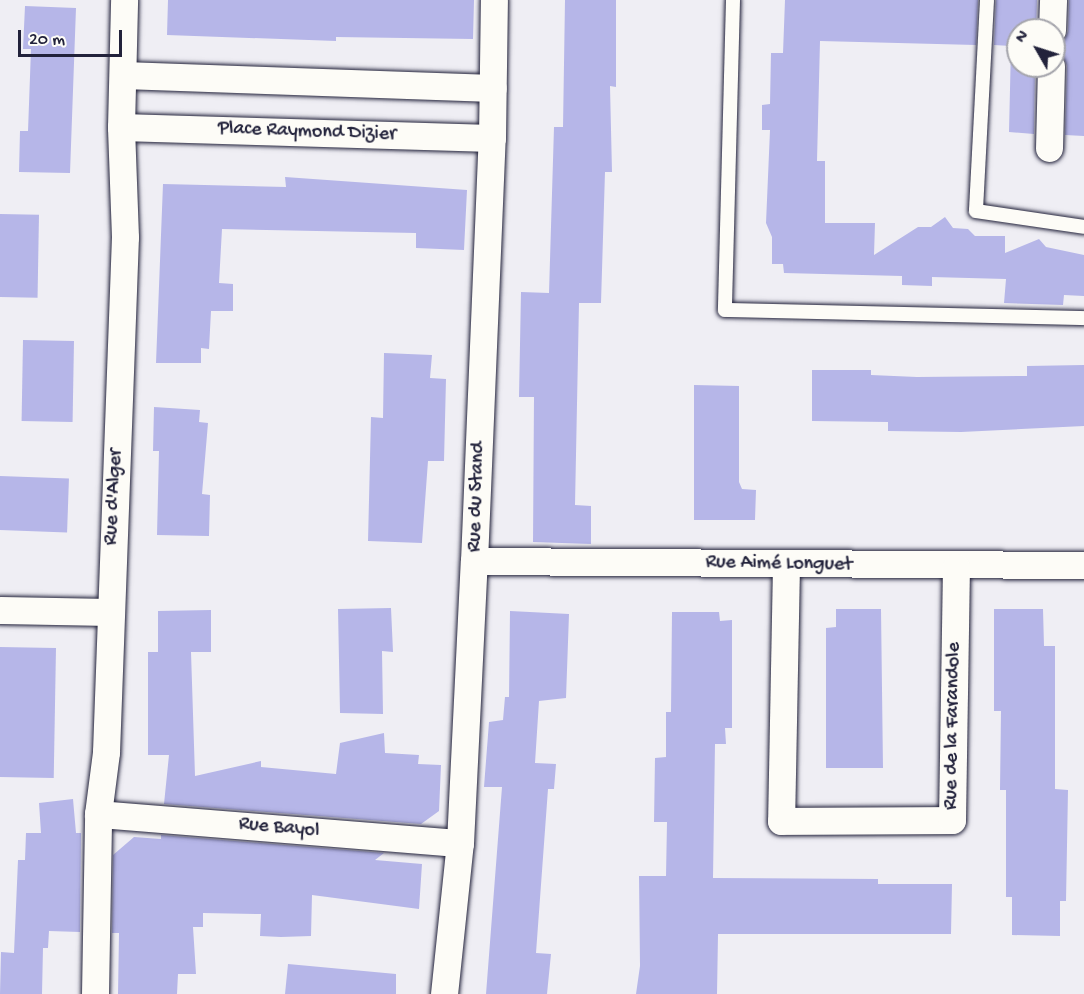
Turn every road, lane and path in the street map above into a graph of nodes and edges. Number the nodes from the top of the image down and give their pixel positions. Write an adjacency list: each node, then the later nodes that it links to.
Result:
1 (124, 0): 7 (street, Rue d'Alger)
2 (494, 0): 9 (street, Rue du Stand)
3 (733, 0): 14 (lane)
4 (987, 0): 13 (lane)
5 (1053, 0): 6 (street)
6 (1052, 18)
7 (123, 75): 9 (street); 10 (street, Rue d'Alger)
8 (1051, 78): 12 (street)
9 (493, 88): 11 (street, Rue du Stand)
10 (121, 127): 11 (street, Place Raymond Dizier); 20 (street, Rue d'Alger)
11 (492, 138): 15 (street, Rue du Stand)
12 (1049, 148)
13 (1084, 227)
14 (1084, 318)
15 (474, 561): 16 (street, Rue Aimé Longuet); 22 (street, Rue du Stand)
16 (786, 565): 18 (street, Rue Aimé Longuet); 18 (street, Rue de la Farandole)
17 (1084, 566): 18 (street, Rue Aimé Longuet)
18 (956, 567)
19 (0, 610): 20 (street)
20 (110, 612): 21 (street, Rue d'Alger)
21 (98, 814): 22 (street, Rue Bayol); 23 (street, Rue d'Alger)
22 (460, 843): 24 (street, Rue du Stand)
23 (95, 994)
24 (444, 994)

